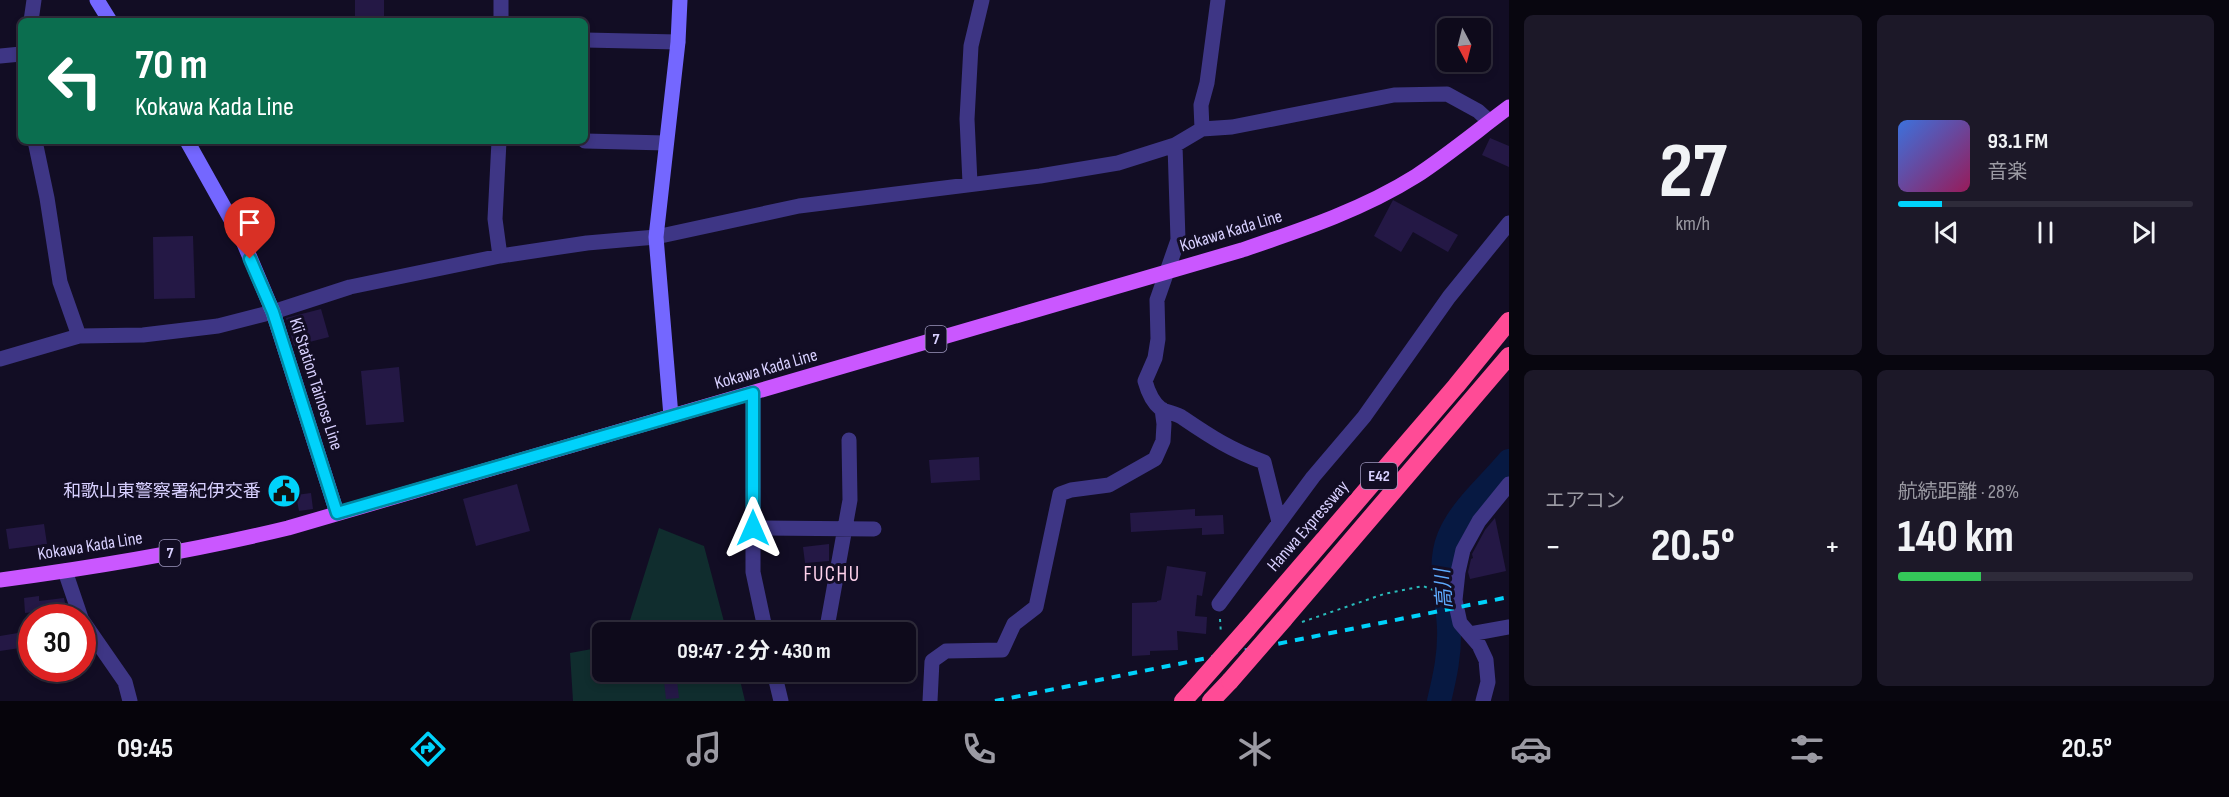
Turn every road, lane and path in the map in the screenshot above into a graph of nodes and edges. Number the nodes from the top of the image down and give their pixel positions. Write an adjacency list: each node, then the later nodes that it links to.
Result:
1 (34, 0): 7 (street)
2 (97, 0): 8 (main road)
3 (501, 0): 9 (street)
4 (680, 0): 11 (main road)
5 (982, 0): 23 (street)
6 (1218, 0): 16 (street)
7 (31, 18)
8 (108, 18)
9 (501, 18)
10 (588, 40): 11 (street)
11 (678, 42): 18 (main road)
12 (18, 54): 13 (street)
13 (0, 56)
14 (1509, 107): 15 (main road, Kokawa Kada Line / 7)
15 (1489, 121): 16 (street); 27 (main road, Kokawa Kada Line / 7)
16 (1202, 129): 22 (street)
17 (588, 141): 18 (street)
18 (666, 143): 25 (main road)
19 (36, 144): 30 (street)
20 (189, 144): 28 (main road, Kii Station Tainose Line)
21 (499, 144): 26 (street)
22 (1175, 145): 23 (street); 27 (street)
23 (970, 183): 25 (street)
24 (1509, 223): 39 (street)
25 (656, 237): 26 (street); 35 (main road)
26 (500, 256): 28 (street)
27 (1167, 272): 33 (main road, Kokawa Kada Line / 7); 34 (street)
28 (273, 312): 30 (street); 38 (main road, Kii Station Tainose Line)
29 (1509, 321): 56 (highway, Hanwa Expressway / E42, bridge)
30 (79, 336): 32 (street)
31 (1509, 357): 60 (highway, E42, bridge)
32 (0, 359)
33 (753, 393): 35 (main road, Kokawa Kada Line / 7); 40 (street)
34 (1162, 409): 39 (street); 59 (street)
35 (671, 416): 38 (main road, Kokawa Kada Line / 7)
36 (849, 440): 41 (street)
37 (1509, 484): 52 (street)
38 (337, 513): 43 (main road, Kokawa Kada Line / 7)
39 (1279, 522): 47 (street)
40 (753, 528): 41 (street); 49 (street)
41 (846, 528): 42 (street); 50 (street)
42 (874, 529)
43 (65, 571): 44 (main road, Kokawa Kada Line / 7); 46 (street)
44 (0, 580)
45 (1447, 595): 48 (path)
46 (77, 604)
47 (1220, 611): 54 (path)
48 (1303, 621)
49 (764, 622)
50 (828, 622)
51 (1509, 627): 52 (street)
52 (1470, 634): 61 (street)
53 (96, 640): 57 (street)
54 (1222, 641)
55 (776, 682): 58 (street)
56 (1188, 695)
57 (130, 701)
58 (781, 701)
59 (930, 701)
60 (1211, 701)
61 (1483, 701)

